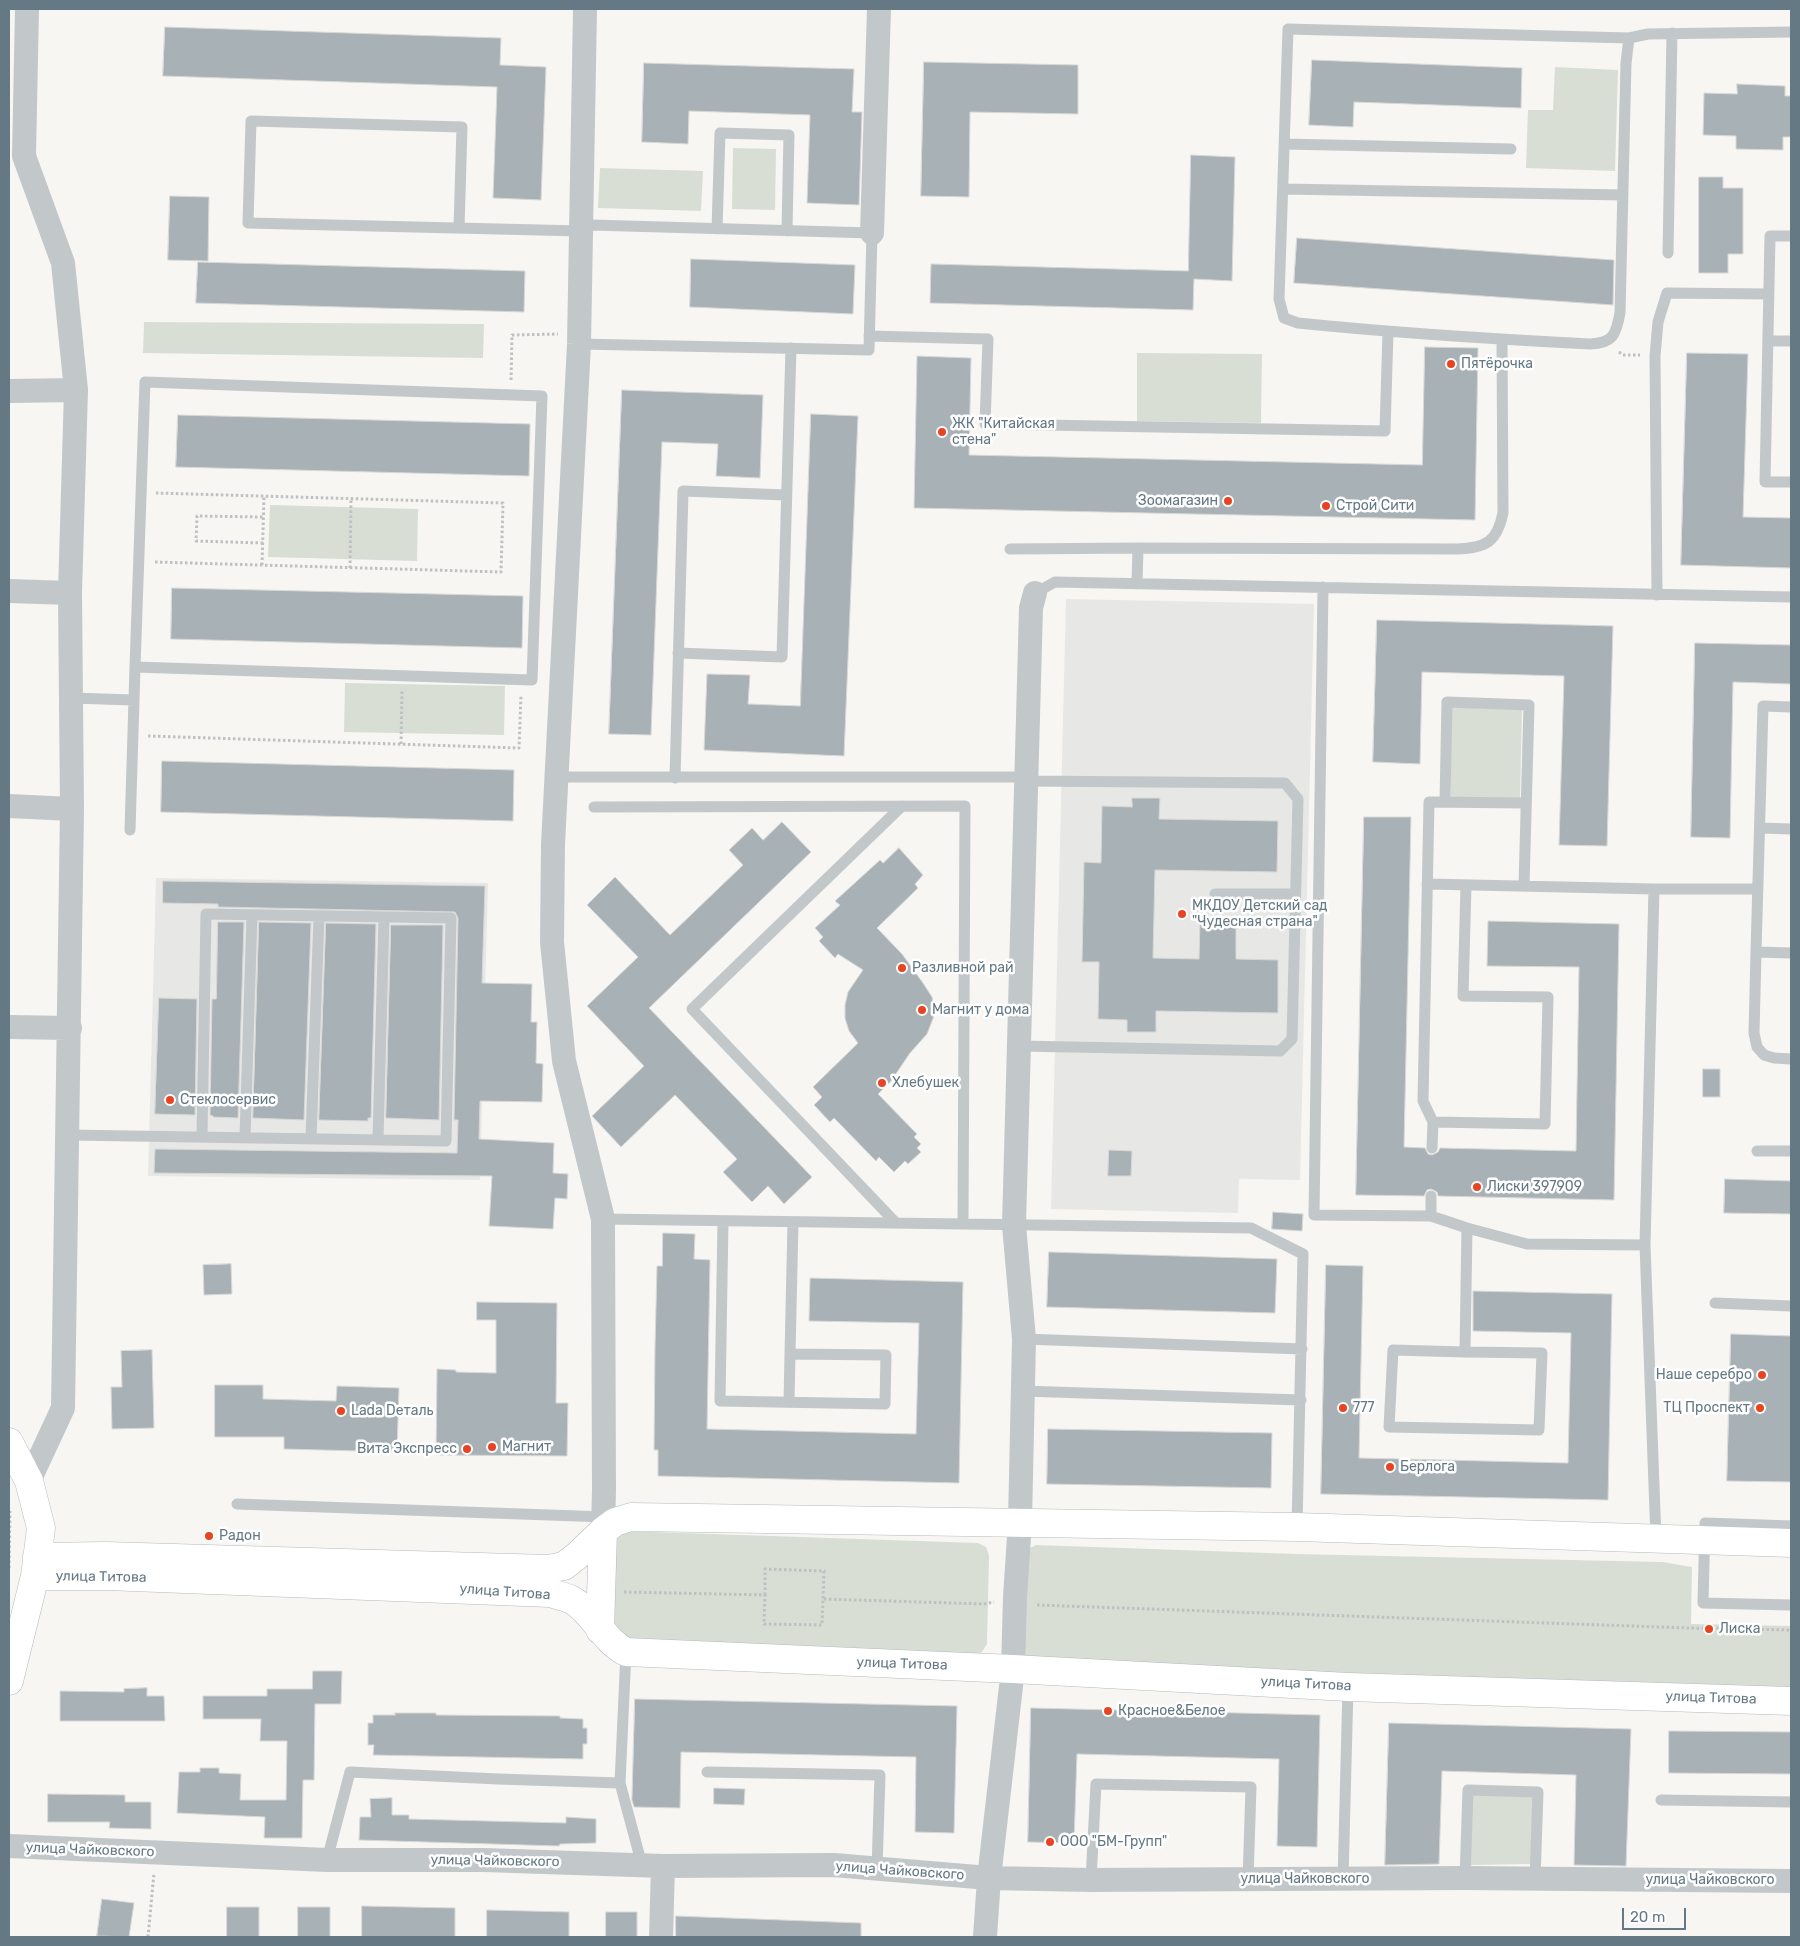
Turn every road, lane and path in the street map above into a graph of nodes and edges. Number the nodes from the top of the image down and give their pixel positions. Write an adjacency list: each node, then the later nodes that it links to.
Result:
1 (27, 9): 9 (street)
2 (585, 9): 14 (street)
3 (879, 9): 16 (street)
4 (1791, 32): 5 (lane)
5 (1672, 33): 6 (lane); 18 (lane)
6 (1629, 38): 7 (lane); 11 (lane)
7 (1285, 144): 8 (lane); 10 (lane)
8 (1511, 149)
9 (16, 154): 27 (street)
10 (1283, 189): 11 (lane); 20 (lane)
11 (1623, 195): 23 (lane)
12 (459, 228): 12 (lane); 14 (lane)
13 (717, 229): 14 (lane); 15 (lane); 15 (lane)
14 (581, 231): 22 (street)
15 (787, 231): 16 (lane)
16 (872, 233): 21 (lane)
17 (1791, 236): 19 (lane)
18 (1668, 253)
19 (1768, 294): 24 (lane); 47 (lane)
20 (1388, 332): 21 (lane); 23 (lane)
21 (869, 336): 26 (lane)
22 (579, 339): 26 (lane); 29 (path); 58 (street)
23 (1502, 340): 37 (lane)
24 (1768, 341): 25 (lane); 30 (lane)
25 (1791, 341)
26 (791, 348): 32 (lane)
27 (76, 390): 28 (street); 45 (street)
28 (9, 391)
29 (511, 395): 31 (lane); 52 (lane)
30 (1791, 482)
31 (142, 492): 33 (path); 39 (lane)
32 (786, 495): 49 (lane); 49 (lane)
33 (264, 496): 34 (path); 35 (path)
34 (352, 499): 41 (path); 41 (path)
35 (263, 517): 36 (path); 36 (path)
36 (263, 543): 40 (path)
37 (1138, 548): 38 (lane); 42 (lane)
38 (1010, 549)
39 (139, 562): 40 (path); 50 (lane)
40 (262, 565): 41 (path)
41 (350, 568)
42 (1137, 584): 43 (lane); 46 (lane)
43 (1323, 587): 47 (lane); 96 (lane)
44 (9, 591): 45 (street)
45 (70, 593): 53 (street)
46 (1035, 593): 60 (street)
47 (1657, 595): 48 (lane)
48 (1791, 597)
49 (678, 653): 59 (lane)
50 (135, 667): 51 (lane); 54 (lane)
51 (402, 676): 52 (lane); 57 (path)
52 (522, 680): 57 (path)
53 (71, 698): 54 (lane); 66 (street)
54 (134, 700): 56 (lane)
55 (1791, 707): 67 (lane)
56 (133, 735): 57 (path); 69 (lane)
57 (400, 744)
58 (558, 777): 59 (lane); 97 (street)
59 (675, 778): 60 (lane)
60 (1026, 779): 76 (lane); 84 (street)
61 (1445, 802): 62 (lane); 62 (lane); 70 (lane)
62 (1526, 803): 72 (lane)
63 (9, 806): 66 (street)
64 (902, 806): 65 (lane); 100 (lane); 101 (lane)
65 (594, 807)
66 (72, 809): 83 (street)
67 (1760, 828): 68 (lane); 74 (lane)
68 (1791, 829)
69 (130, 830)
70 (1427, 884): 71 (lane); 86 (lane)
71 (1466, 885): 72 (lane); 86 (lane)
72 (1524, 886): 73 (lane)
73 (1654, 889): 74 (lane); 104 (lane)
74 (1758, 889): 80 (lane)
75 (1214, 894): 76 (lane)
76 (1296, 894): 84 (lane)
77 (252, 915): 78 (lane); 88 (lane); 89 (lane)
78 (319, 916): 79 (lane); 90 (lane)
79 (384, 917): 91 (lane); 91 (lane)
80 (1756, 952): 81 (lane); 85 (lane)
81 (1791, 952)
82 (9, 1027): 83 (street)
83 (70, 1028): 87 (street)
84 (1019, 1046): 102 (street)
85 (1791, 1059)
86 (1433, 1122): 92 (lane)
87 (68, 1134): 88 (lane); 115 (street)
88 (202, 1136): 89 (lane)
89 (245, 1137): 90 (lane)
90 (311, 1138): 91 (lane)
91 (378, 1140)
92 (1432, 1148)
93 (1757, 1151): 94 (lane)
94 (1791, 1151)
95 (1431, 1196): 96 (lane)
96 (1431, 1216): 103 (lane)
97 (603, 1220): 98 (lane); 116 (street)
98 (723, 1221): 99 (lane); 113 (lane)
99 (793, 1222): 100 (lane); 110 (lane)
100 (896, 1223): 101 (lane)
101 (963, 1223): 102 (lane)
102 (1014, 1225): 107 (street); 108 (lane)
103 (1467, 1228): 104 (lane); 109 (lane)
104 (1645, 1245): 124 (lane)
105 (1715, 1303): 106 (lane)
106 (1791, 1306)
107 (1024, 1339): 108 (lane); 111 (street)
108 (1302, 1349): 112 (lane)
109 (1465, 1352): 109 (lane)
110 (790, 1354): 113 (lane); 113 (lane)
111 (1022, 1391): 112 (lane); 120 (street)
112 (1301, 1400): 123 (lane)
113 (789, 1402)
114 (9, 1442): 115 (street)
115 (29, 1481): 127 (street)
116 (604, 1489): 119 (street); 121 (street)
117 (237, 1504): 121 (lane)
118 (10, 1505): 128 (path)
119 (631, 1517): 120 (street, улица Титова); 121 (street, улица Титова)
120 (1020, 1522): 123 (street, улица Титова); 138 (street)
121 (603, 1524): 127 (street, улица Титова); 135 (street)
122 (1791, 1526): 125 (lane)
123 (1297, 1527): 124 (street, улица Титова)
124 (1656, 1539): 125 (street, улица Титова)
125 (1706, 1539): 126 (street, улица Титова); 134 (lane)
126 (1791, 1543)
127 (36, 1567): 135 (street, улица Титова); 139 (street)
128 (9, 1568)
129 (616, 1591): 130 (path)
130 (765, 1595): 131 (path); 131 (path)
131 (823, 1599): 132 (path)
132 (984, 1604)
133 (1036, 1605): 136 (path)
134 (1791, 1605)
135 (600, 1630): 137 (street, улица Титова)
136 (1791, 1630)
137 (626, 1652): 138 (street, улица Титова); 143 (lane)
138 (1013, 1669): 140 (street, улица Титова); 151 (street)
139 (9, 1681)
140 (1348, 1687): 141 (street, улица Титова); 156 (lane)
141 (1791, 1701)
142 (707, 1772): 150 (lane)
143 (620, 1783): 148 (lane); 149 (lane)
144 (1661, 1800): 145 (lane)
145 (1791, 1802)
146 (9, 1846): 147 (street, улица Чайковского)
147 (156, 1852): 148 (street, улица Чайковского); 158 (path)
148 (327, 1860): 149 (street, улица Чайковского)
149 (652, 1865): 150 (street, улица Чайковского); 159 (street)
150 (877, 1869): 151 (street, улица Чайковского)
151 (989, 1878): 154 (street, улица Чайковского); 160 (street)
152 (1465, 1878): 153 (street, улица Чайковского); 153 (lane); 156 (street, улица Чайковского)
153 (1535, 1879): 157 (street, улица Чайковского)
154 (1091, 1880): 155 (street, улица Чайковского); 155 (lane)
155 (1248, 1880): 156 (street, улица Чайковского)
156 (1343, 1880)
157 (1791, 1881)
158 (148, 1937)
159 (661, 1937)
160 (985, 1937)

